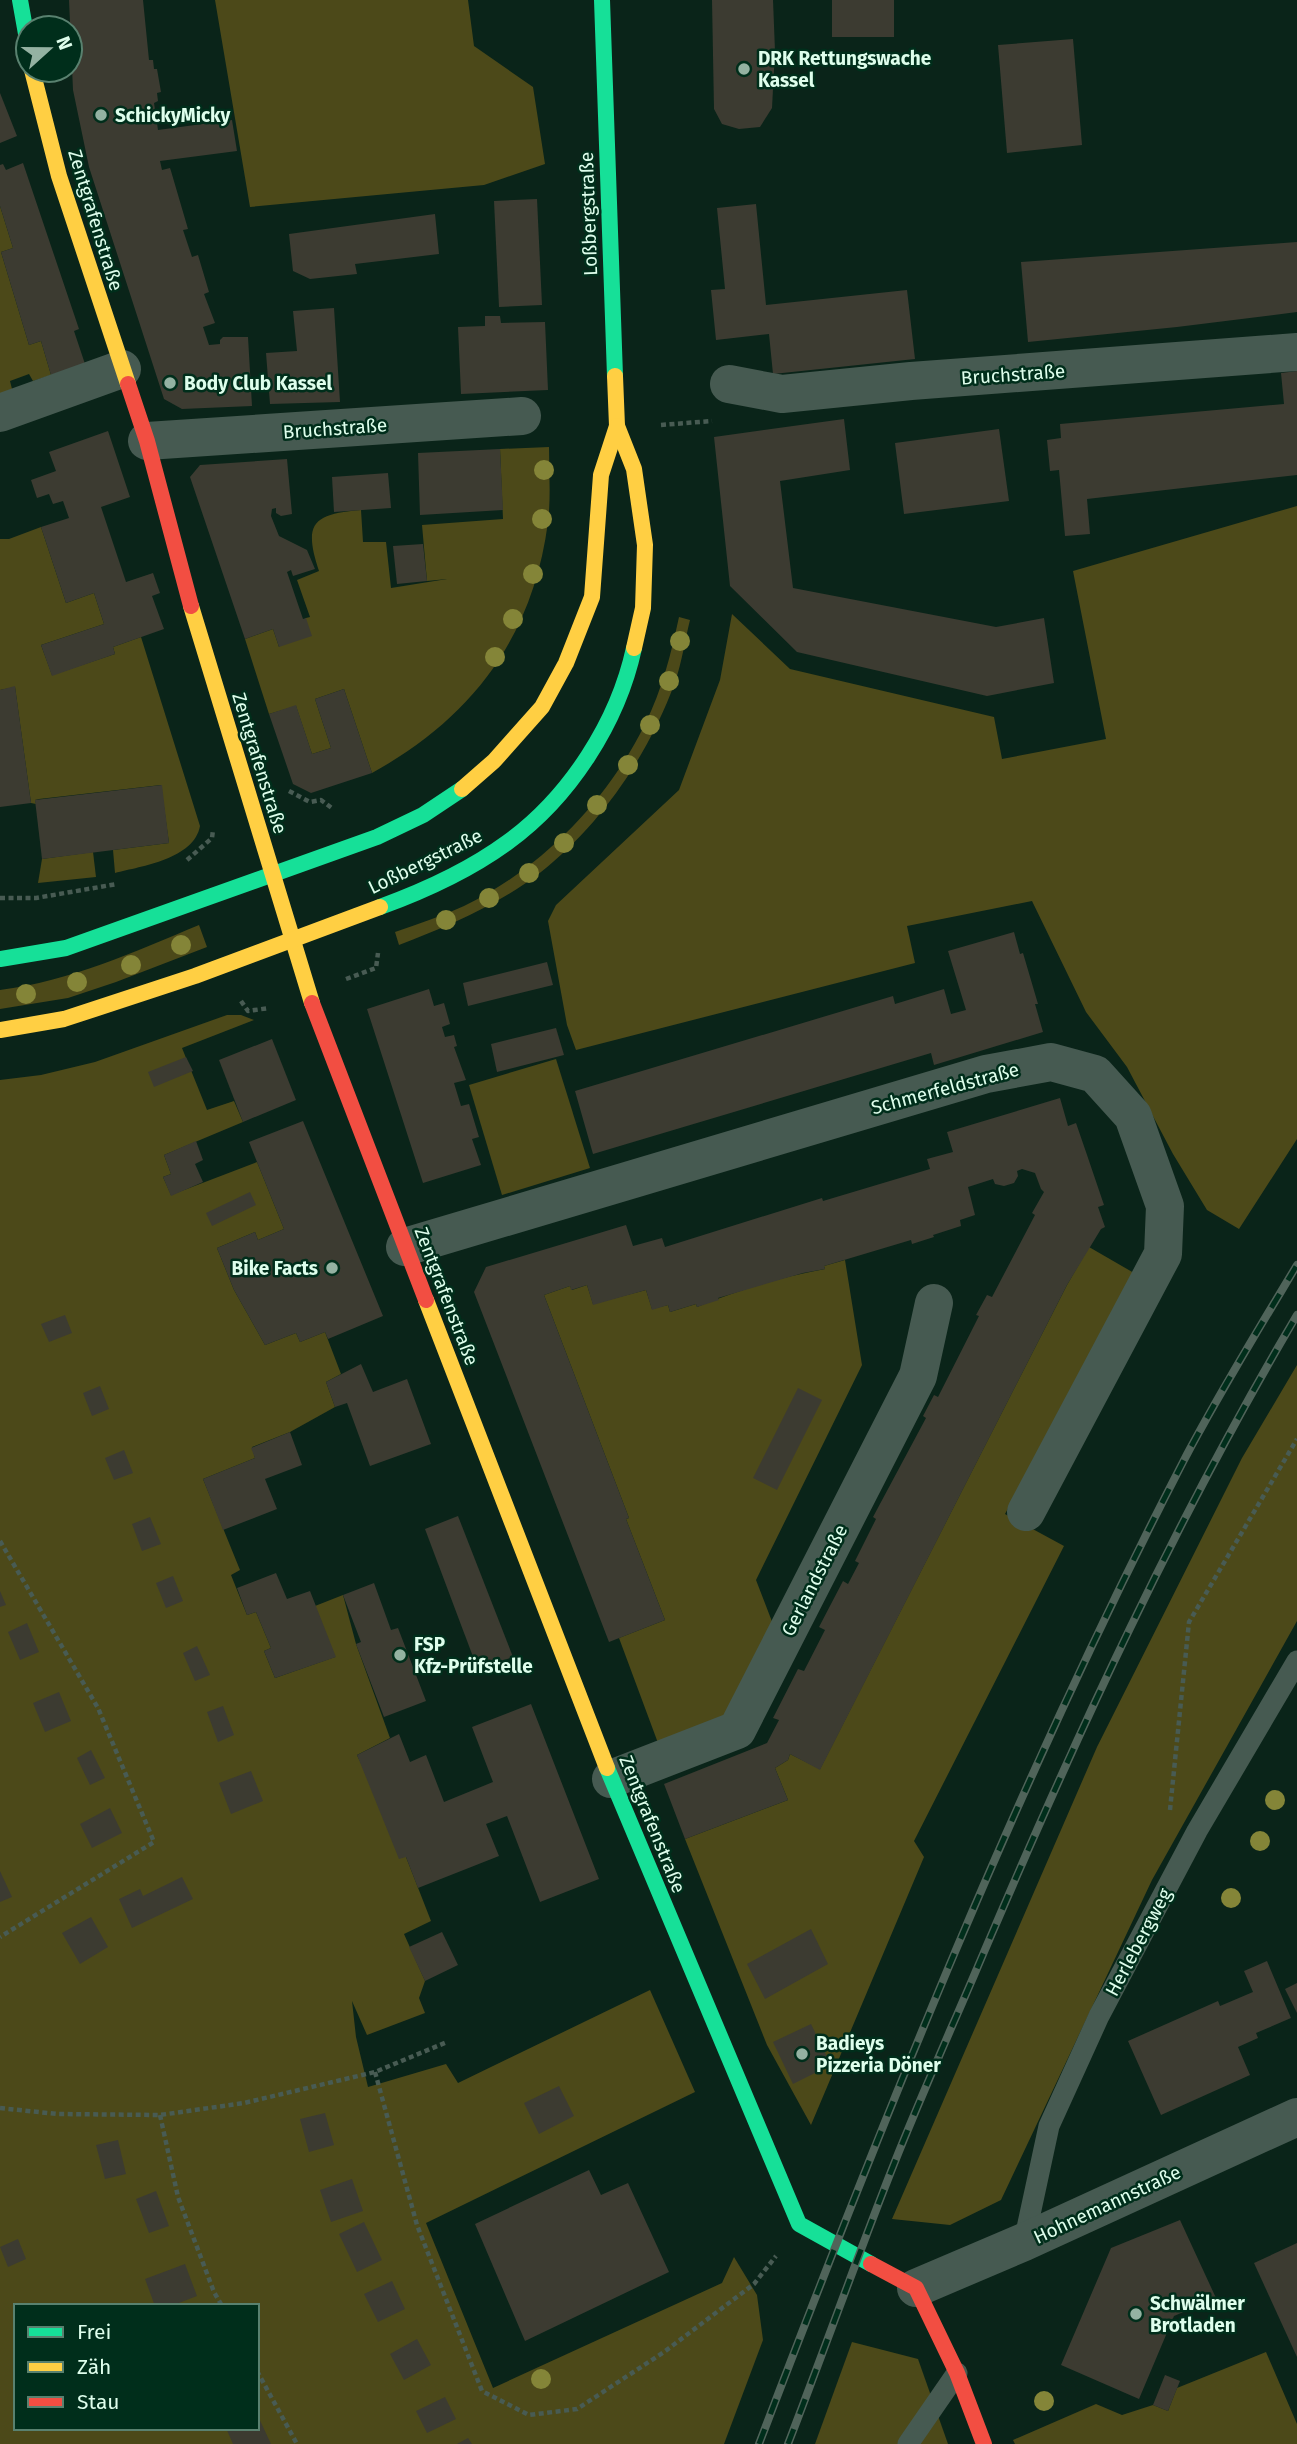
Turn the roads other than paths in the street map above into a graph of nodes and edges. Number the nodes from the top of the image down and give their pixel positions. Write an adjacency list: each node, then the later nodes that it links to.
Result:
1 (10, 0): 3 (street)
2 (602, 0): 10 (street, Loßbergstraße)
3 (0, 6)
4 (36, 84): 6 (street, Zentgrafenstraße)
5 (1297, 352): 7 (street, Bruchstraße)
6 (122, 369): 8 (street); 11 (street, Zentgrafenstraße)
7 (729, 384)
8 (0, 413)
9 (522, 416): 11 (street, Bruchstraße)
10 (617, 426): 12 (street, Loßbergstraße); 13 (street, Loßbergstraße)
11 (148, 441): 12 (street, Zentgrafenstraße)
12 (271, 875): 13 (street, Zentgrafenstraße); 14 (street, Loßbergstraße)
13 (292, 941): 15 (street, Loßbergstraße); 16 (street, Zentgrafenstraße)
14 (0, 959)
15 (0, 1030)
16 (405, 1247): 18 (street, Schmerfeldstraße); 20 (street, Zentgrafenstraße)
17 (934, 1303): 20 (street, Gerlandstraße)
18 (1026, 1512)
19 (1297, 1661): 22 (lane, Herlebergweg)
20 (611, 1780): 23 (street, Zentgrafenstraße)
21 (1297, 2117): 22 (street, Hohnemannstraße)
22 (1024, 2242): 23 (street, Hohnemannstraße)
23 (916, 2288): 24 (street)
24 (957, 2373): 25 (lane); 26 (street)
25 (908, 2444)
26 (984, 2444)

